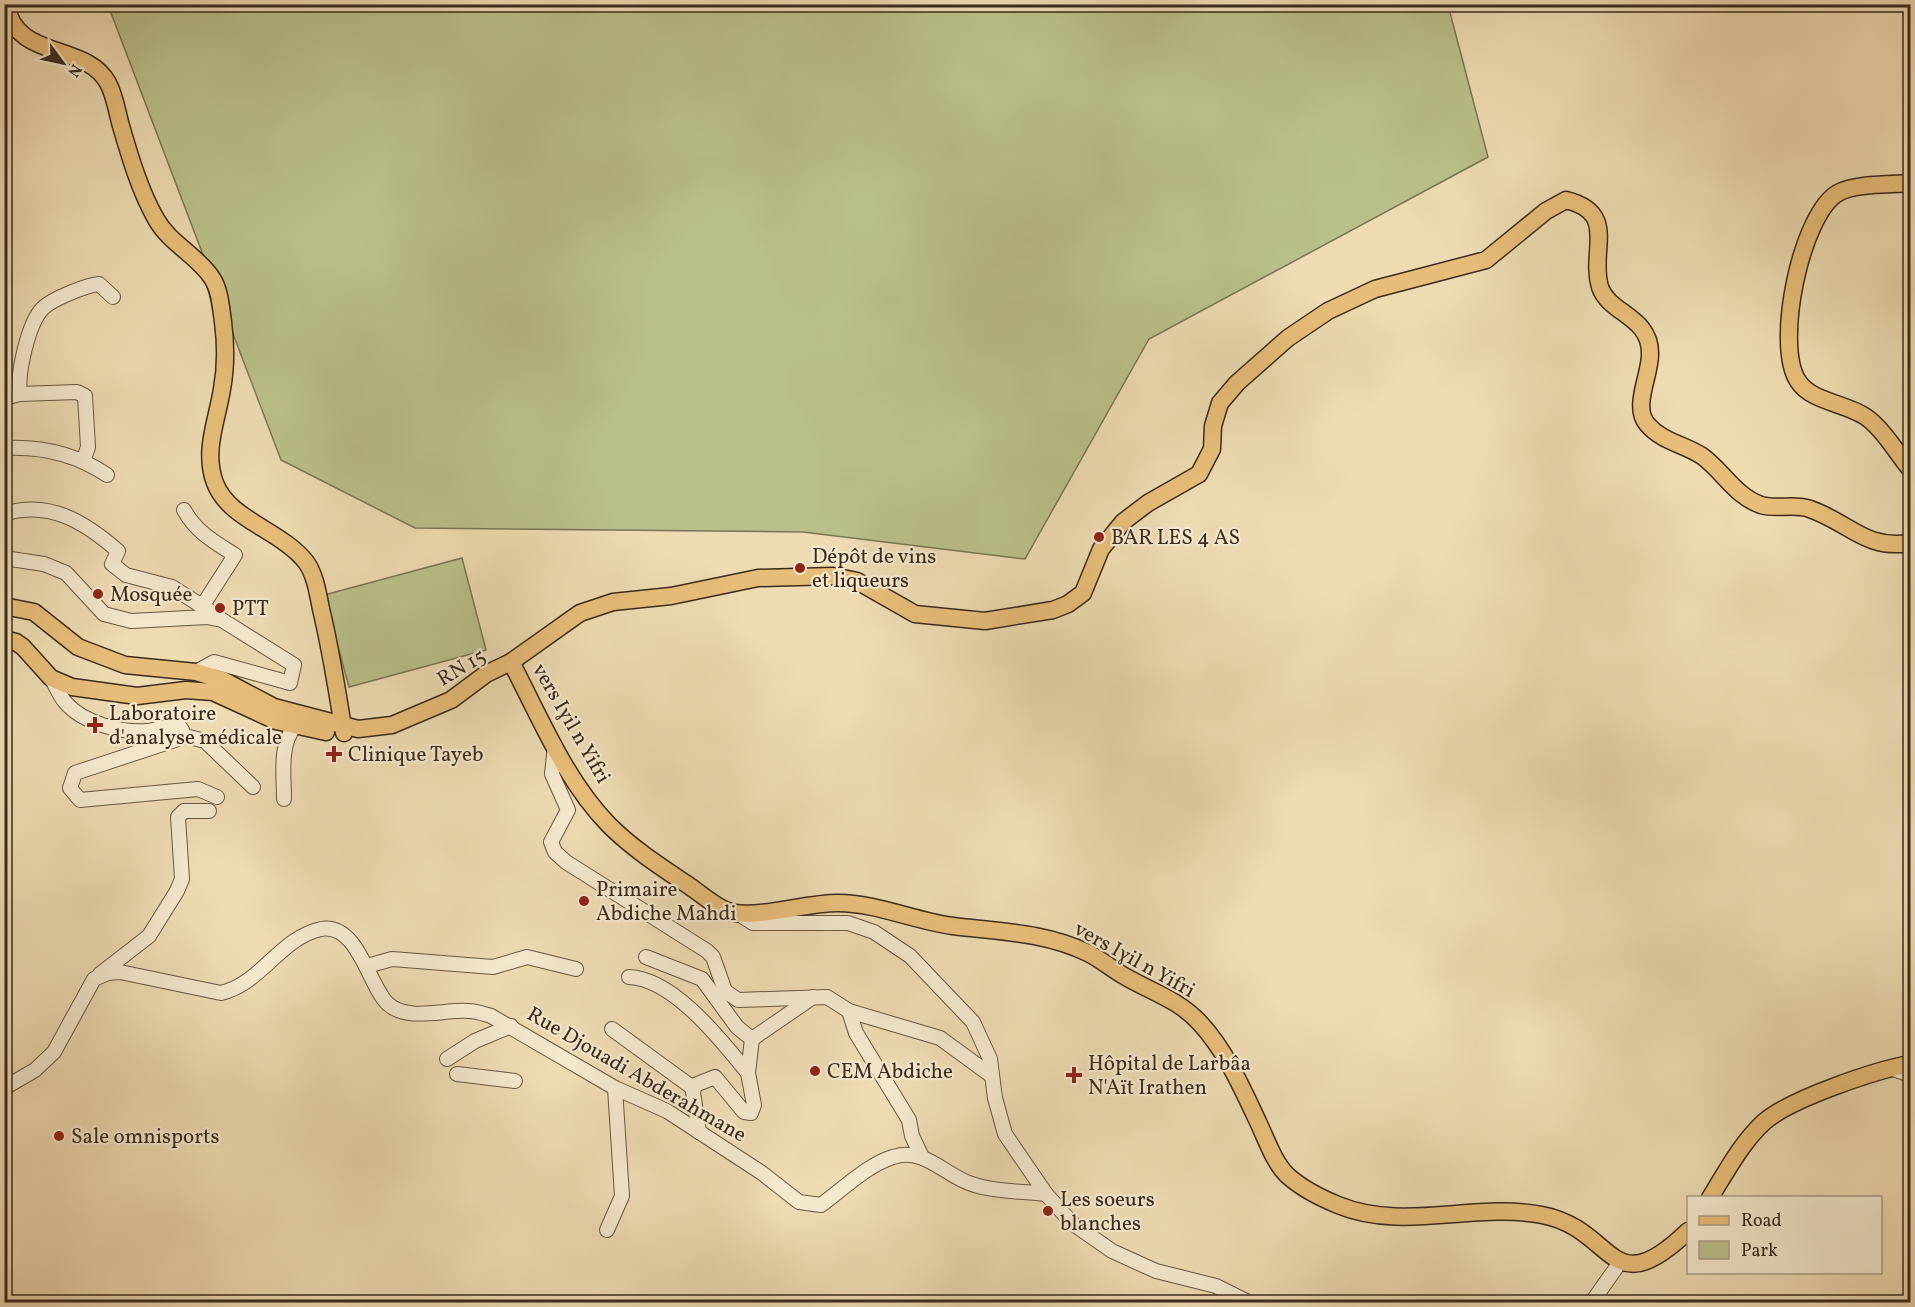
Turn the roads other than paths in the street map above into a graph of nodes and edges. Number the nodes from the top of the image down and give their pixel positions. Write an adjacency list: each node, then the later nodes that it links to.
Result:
1 (6, 4): 22 (main road)
2 (1911, 183): 8 (main road)
3 (113, 297): 4 (street)
4 (20, 394): 5 (street); 7 (street)
5 (4, 398)
6 (4, 448): 7 (street)
7 (84, 459): 9 (street)
8 (1911, 469)
9 (107, 475)
10 (184, 510): 14 (street)
11 (4, 514): 14 (street)
12 (1911, 543): 18 (main road, RN 15)
13 (4, 558): 16 (street)
14 (203, 605): 16 (street)
15 (4, 606): 19 (main road, RN 15)
16 (222, 620): 19 (street)
17 (4, 639): 20 (main road, RN 15)
18 (507, 664): 22 (main road, RN 15); 24 (main road, vers Iγil n Yifri)
19 (196, 672): 22 (main road, RN 15)
20 (51, 678): 21 (main road, RN 15); 23 (street)
21 (295, 726): 22 (main road, RN 15); 27 (street)
22 (344, 730)
23 (181, 735): 25 (street); 26 (street)
24 (555, 746): 29 (main road, vers Iγil n Yifri); 35 (street)
25 (253, 787)
26 (217, 797)
27 (284, 799)
28 (209, 811): 34 (street)
29 (736, 913): 46 (street); 57 (main road, vers Iγil n Yifri)
30 (646, 957): 39 (street)
31 (367, 966): 32 (street); 34 (street, Rue Djouadi Abderahmane); 37 (street, Rue Djouadi Abderahmane)
32 (576, 969)
33 (628, 977): 43 (street)
34 (94, 979): 48 (street)
35 (815, 996): 36 (street); 39 (street)
36 (849, 1011): 46 (street); 52 (street)
37 (512, 1026): 40 (street); 49 (street, Rue Djouadi Abderahmane)
38 (612, 1029): 50 (street)
39 (752, 1039): 43 (street)
40 (447, 1059)
41 (1911, 1064): 42 (main road)
42 (1890, 1068): 45 (street); 54 (main road)
43 (747, 1073): 50 (street)
44 (457, 1074): 47 (street)
45 (1911, 1075)
46 (992, 1076): 53 (street)
47 (515, 1081)
48 (4, 1088)
49 (615, 1088): 51 (street, Rue Djouadi Abderahmane); 55 (street)
50 (693, 1088): 51 (street)
51 (699, 1132): 52 (street, Rue Djouadi Abderahmane)
52 (922, 1157): 53 (street)
53 (1046, 1194): 58 (street)
54 (1711, 1196)
55 (606, 1230)
56 (1687, 1233): 57 (main road)
57 (1616, 1268): 59 (street)
58 (1248, 1302)
59 (1592, 1302)

